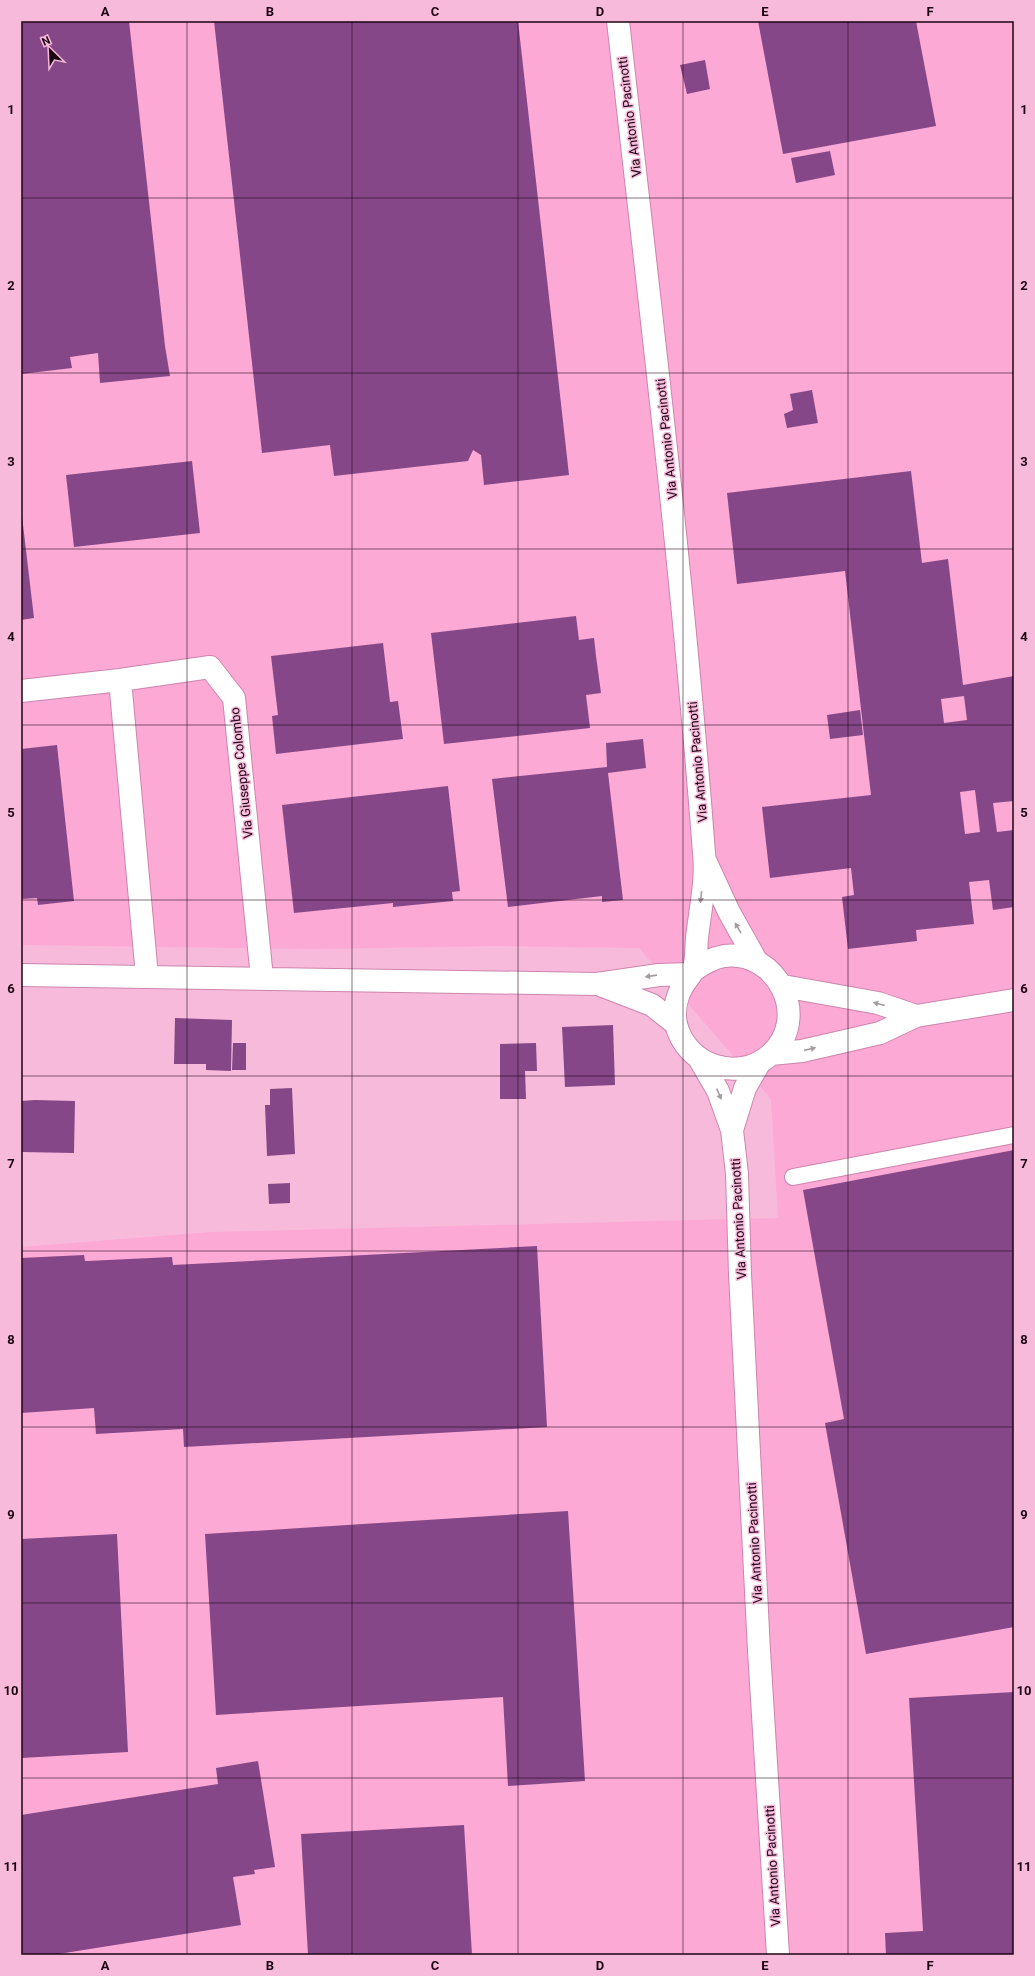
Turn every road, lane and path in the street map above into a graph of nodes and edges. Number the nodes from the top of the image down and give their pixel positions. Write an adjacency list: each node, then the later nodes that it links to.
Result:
1 (618, 21): 4 (street, Via Antonio Pacinotti)
2 (120, 680): 3 (street, Via Giuseppe Colombo); 8 (street); 9 (street, Via Giuseppe Colombo)
3 (21, 690)
4 (705, 858): 5 (street, Via Antonio Pacinotti, one-way to 4); 6 (street, Via Antonio Pacinotti, one-way to 6)
5 (757, 962): 6 (street, Via Antonio Pacinotti); 11 (street, Via Antonio Pacinotti)
6 (692, 972): 10 (street, one-way to 10); 14 (street, Via Antonio Pacinotti)
7 (21, 975): 8 (street)
8 (147, 976): 9 (street)
9 (262, 978): 10 (street)
10 (596, 984): 14 (street)
11 (782, 986): 13 (street, one-way to 11); 15 (street, Via Antonio Pacinotti)
12 (1014, 1000): 13 (street)
13 (916, 1016): 15 (street, one-way to 13)
14 (676, 1024): 16 (street, Via Antonio Pacinotti)
15 (765, 1058): 16 (street, Via Antonio Pacinotti); 17 (street, Via Antonio Pacinotti)
16 (700, 1060): 17 (street, Via Antonio Pacinotti, one-way to 17)
17 (732, 1130): 20 (street, Via Antonio Pacinotti)
18 (1014, 1135): 19 (lane)
19 (793, 1177)
20 (778, 1955)

